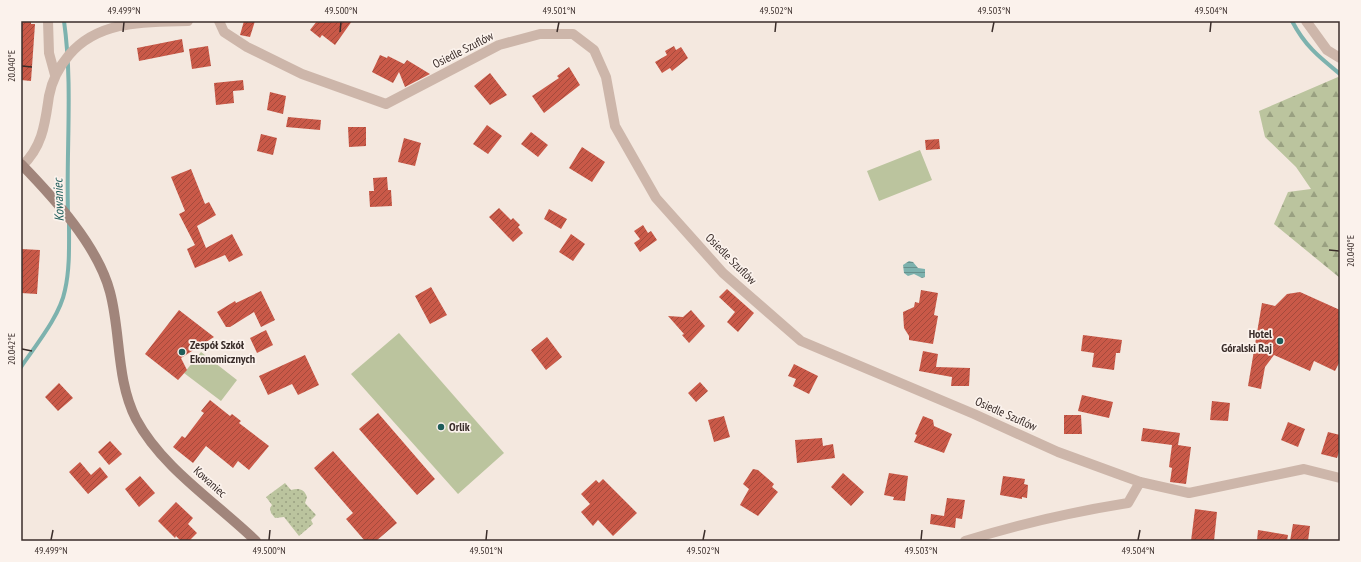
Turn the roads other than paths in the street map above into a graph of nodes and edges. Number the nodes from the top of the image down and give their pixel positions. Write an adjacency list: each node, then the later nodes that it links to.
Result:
1 (48, 21): 6 (street)
2 (188, 21): 6 (street)
3 (219, 21): 9 (street, Osiedle Szuflów)
4 (1306, 21): 5 (street)
5 (1340, 58)
6 (55, 75): 7 (street)
7 (22, 165): 10 (street, Kowaniec)
8 (1340, 478): 9 (street, Osiedle Szuflów)
9 (1140, 482): 11 (street)
10 (256, 541)
11 (965, 541)

